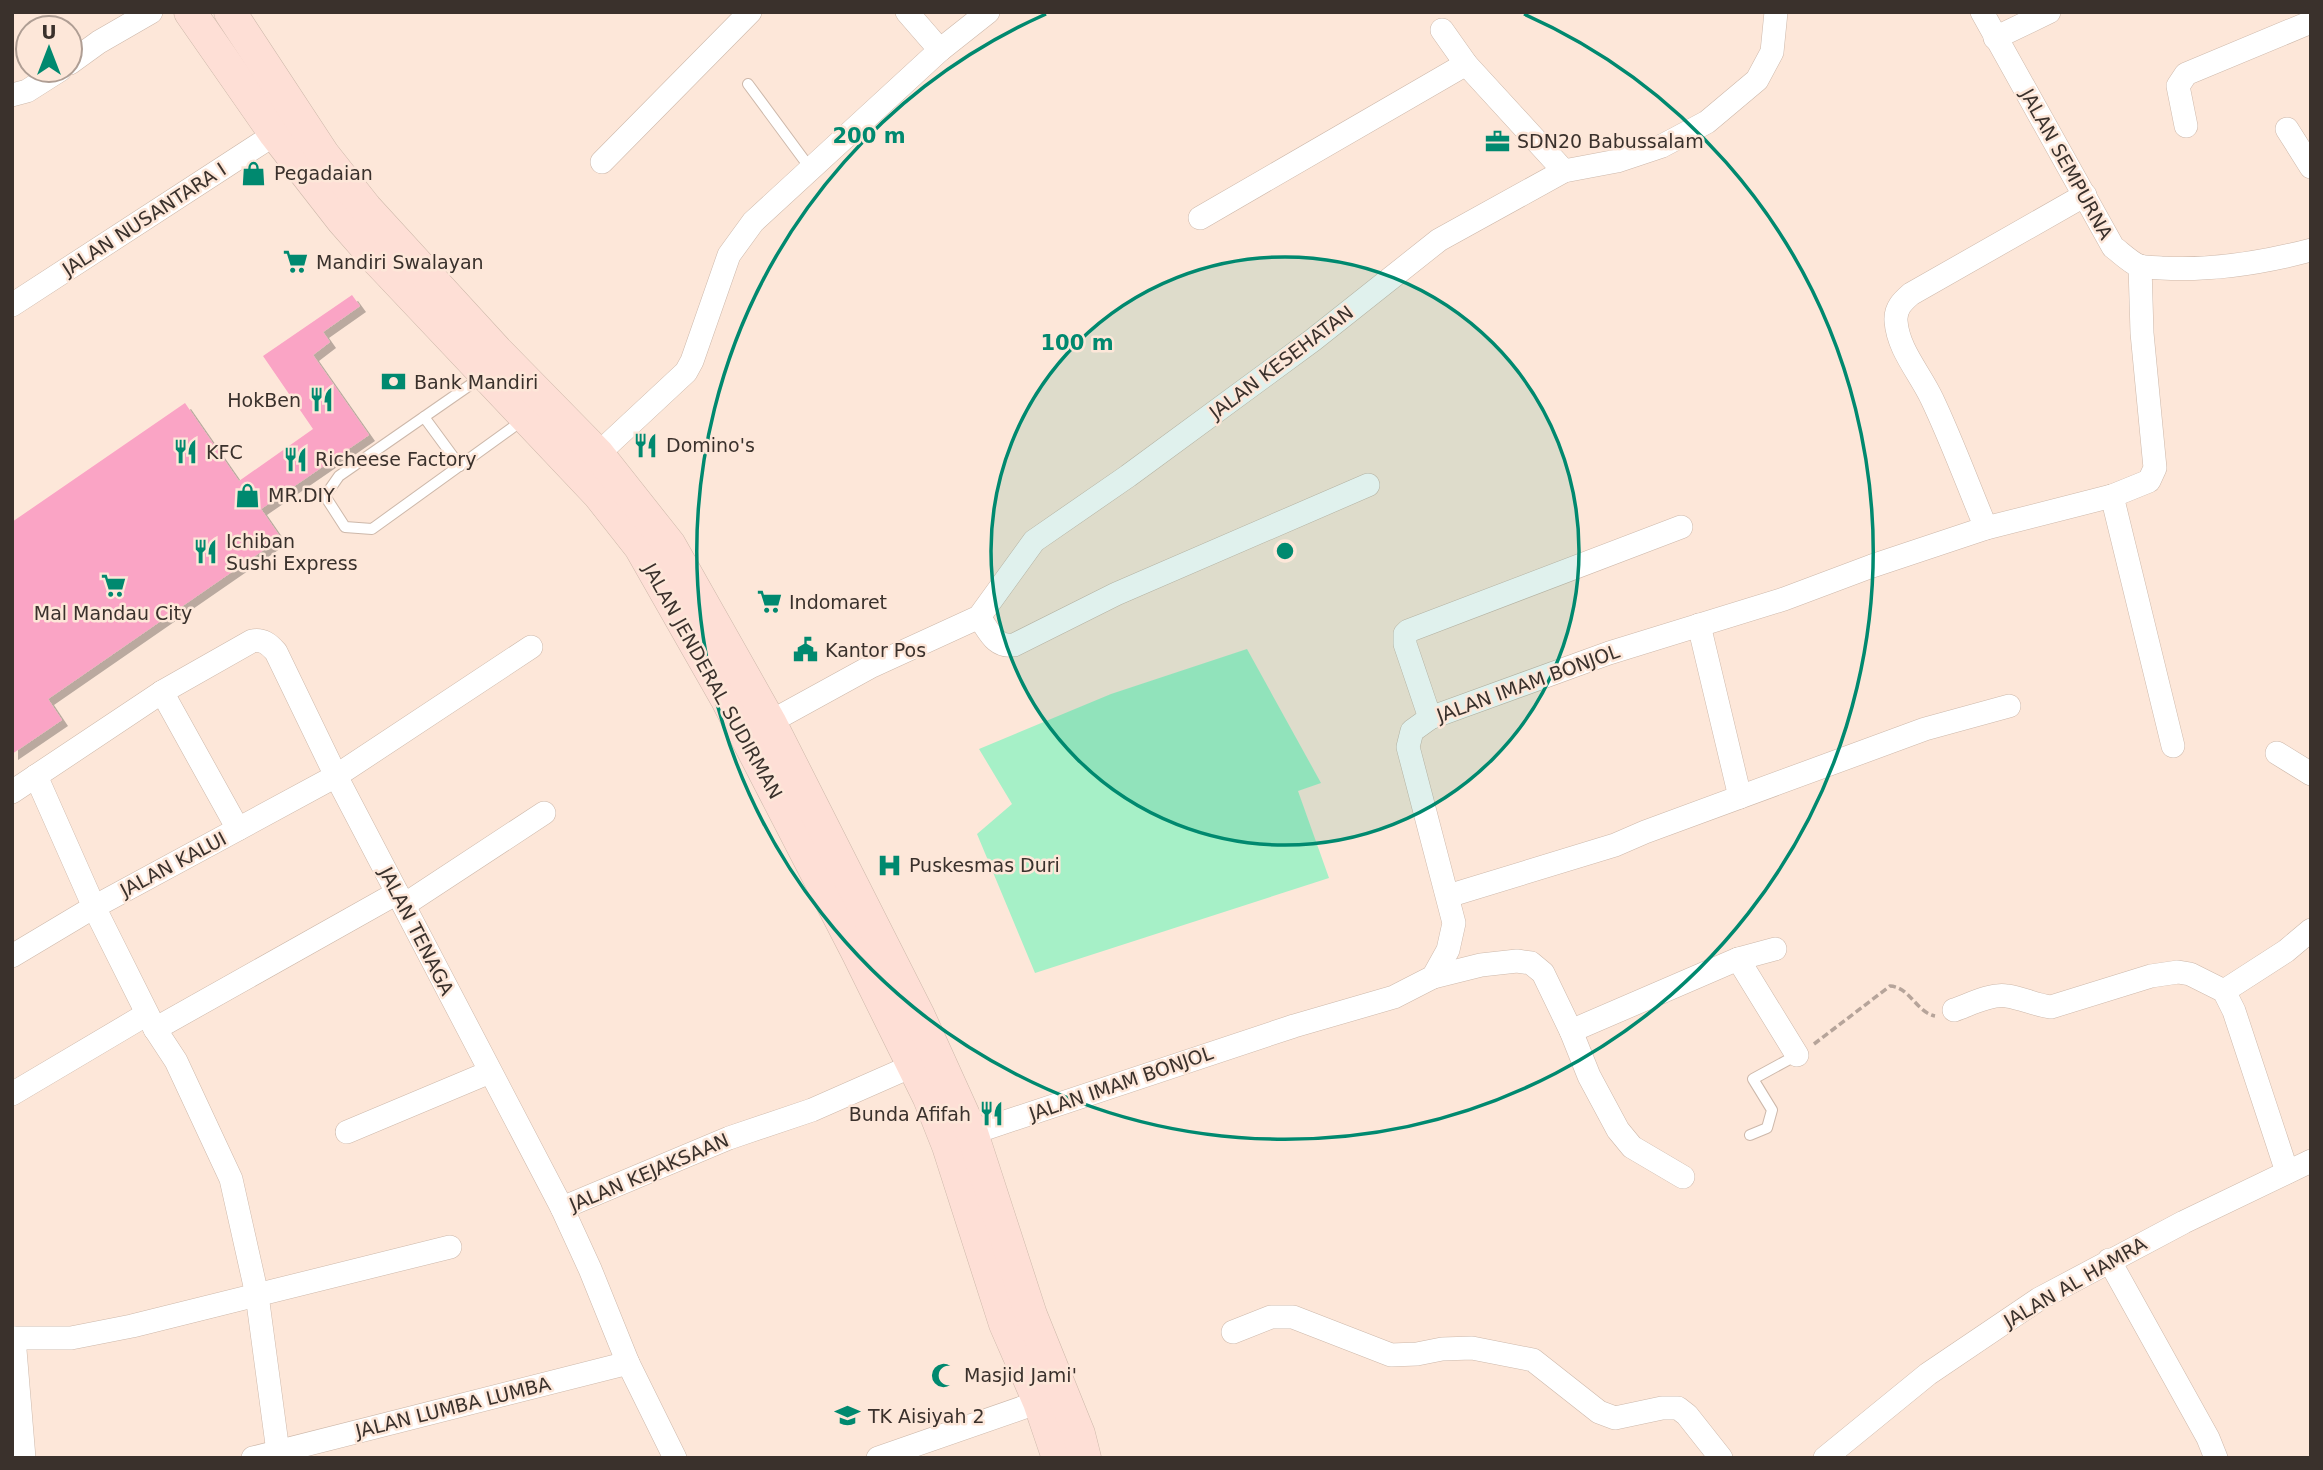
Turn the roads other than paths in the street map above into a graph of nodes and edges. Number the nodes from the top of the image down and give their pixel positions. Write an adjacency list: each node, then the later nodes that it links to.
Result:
1 (151, 12): 14 (street)
2 (190, 12): 21 (street, JALAN JENDERAL SUDIRMAN)
3 (230, 12): 34 (street, JALAN JENDERAL SUDIRMAN)
4 (750, 12): 22 (street)
5 (907, 12): 13 (street)
6 (988, 12): 13 (street)
7 (1776, 12): 25 (street, JALAN KESEHATAN)
8 (1982, 12): 12 (street, JALAN SEMPURNA)
9 (2049, 12): 12 (street)
10 (2311, 22): 19 (street)
11 (1442, 30): 15 (street)
12 (1995, 37): 26 (street, JALAN SEMPURNA)
13 (940, 50): 24 (street)
14 (84, 53)
15 (1466, 64): 25 (street); 27 (street)
16 (38, 84): 18 (street)
17 (748, 84): 24 (lane)
18 (12, 94)
19 (2186, 126)
20 (2287, 129): 23 (street)
21 (275, 134): 30 (street, JALAN NUSANTARA I); 31 (street, JALAN JENDERAL SUDIRMAN)
22 (602, 162)
23 (2311, 167)
24 (810, 168): 34 (street)
25 (1564, 171): 40 (street, JALAN KESEHATAN)
26 (2085, 195): 29 (street, JALAN SEMPURNA); 39 (street)
27 (1200, 218)
28 (2311, 250): 29 (street)
29 (2140, 266): 37 (street, JALAN IMAM BONJOL)
30 (12, 304)
31 (484, 374): 32 (lane); 33 (street, JALAN JENDERAL SUDIRMAN)
32 (424, 417): 35 (lane); 35 (lane)
33 (526, 418): 35 (lane); 42 (street, JALAN JENDERAL SUDIRMAN)
34 (598, 454): 42 (street, JALAN JENDERAL SUDIRMAN)
35 (460, 466)
36 (1368, 485): 40 (street)
37 (2112, 496): 39 (street, JALAN IMAM BONJOL); 48 (street)
38 (1681, 527): 46 (street)
39 (1986, 528): 41 (street, JALAN IMAM BONJOL)
40 (979, 617): 47 (street, JALAN KESEHATAN)
41 (1699, 625): 46 (street, JALAN IMAM BONJOL); 54 (street)
42 (701, 626): 47 (street, JALAN JENDERAL SUDIRMAN); 70 (street, JALAN JENDERAL SUDIRMAN)
43 (531, 647): 52 (street, JALAN KALUI)
44 (162, 692): 51 (street); 52 (street, JALAN TENAGA); 56 (street)
45 (2009, 706): 54 (street)
46 (1430, 718): 57 (street, JALAN IMAM BONJOL)
47 (770, 722): 74 (street, JALAN JENDERAL SUDIRMAN)
48 (2173, 746)
49 (2277, 753): 50 (street)
50 (2311, 774)
51 (36, 776): 53 (street); 59 (street)
52 (336, 776): 56 (street, JALAN KALUI); 58 (street, JALAN TENAGA)
53 (12, 792)
54 (1740, 797): 57 (street)
55 (544, 813): 58 (street)
56 (238, 829): 59 (street, JALAN KALUI)
57 (1448, 896): 64 (street, JALAN IMAM BONJOL)
58 (401, 899): 67 (street); 71 (street, JALAN TENAGA)
59 (94, 907): 62 (street, JALAN KALUI); 67 (street)
60 (2311, 930): 65 (street)
61 (1775, 949): 63 (street)
62 (12, 956)
63 (1738, 959): 68 (street); 69 (street)
64 (1433, 977): 68 (street); 74 (street, JALAN IMAM BONJOL)
65 (2224, 991): 66 (street); 77 (street)
66 (1954, 1010)
67 (151, 1022): 72 (street); 82 (street)
68 (1572, 1031): 78 (street)
69 (1797, 1055): 75 (lane)
70 (912, 1066): 79 (street, JALAN KEJAKSAAN); 83 (street, JALAN JENDERAL SUDIRMAN)
71 (490, 1072): 73 (street); 79 (street, JALAN TENAGA)
72 (12, 1094)
73 (347, 1132)
74 (972, 1133): 83 (street, JALAN JENDERAL SUDIRMAN)
75 (1750, 1135)
76 (2311, 1161): 77 (street, JALAN AL HAMRA)
77 (2287, 1172): 81 (street, JALAN AL HAMRA)
78 (1683, 1177)
79 (562, 1208): 86 (street, JALAN KEJAKSAAN)
80 (450, 1247): 82 (street)
81 (2109, 1260): 96 (street, JALAN AL HAMRA); 97 (street)
82 (257, 1295): 85 (street); 88 (street)
83 (1018, 1320): 87 (street, JALAN JENDERAL SUDIRMAN); 94 (street, JALAN JENDERAL SUDIRMAN)
84 (1233, 1332): 95 (street)
85 (13, 1338): 89 (street)
86 (628, 1363): 88 (street, JALAN LUMBA LUMBA); 91 (street, JALAN KEJAKSAAN)
87 (1039, 1402): 92 (street); 93 (street, JALAN JENDERAL SUDIRMAN)
88 (278, 1452): 90 (street, JALAN LUMBA LUMBA)
89 (24, 1458)
90 (253, 1458)
91 (675, 1458)
92 (878, 1458)
93 (1058, 1458)
94 (1085, 1458)
95 (1721, 1458)
96 (1825, 1458)
97 (2216, 1458)

